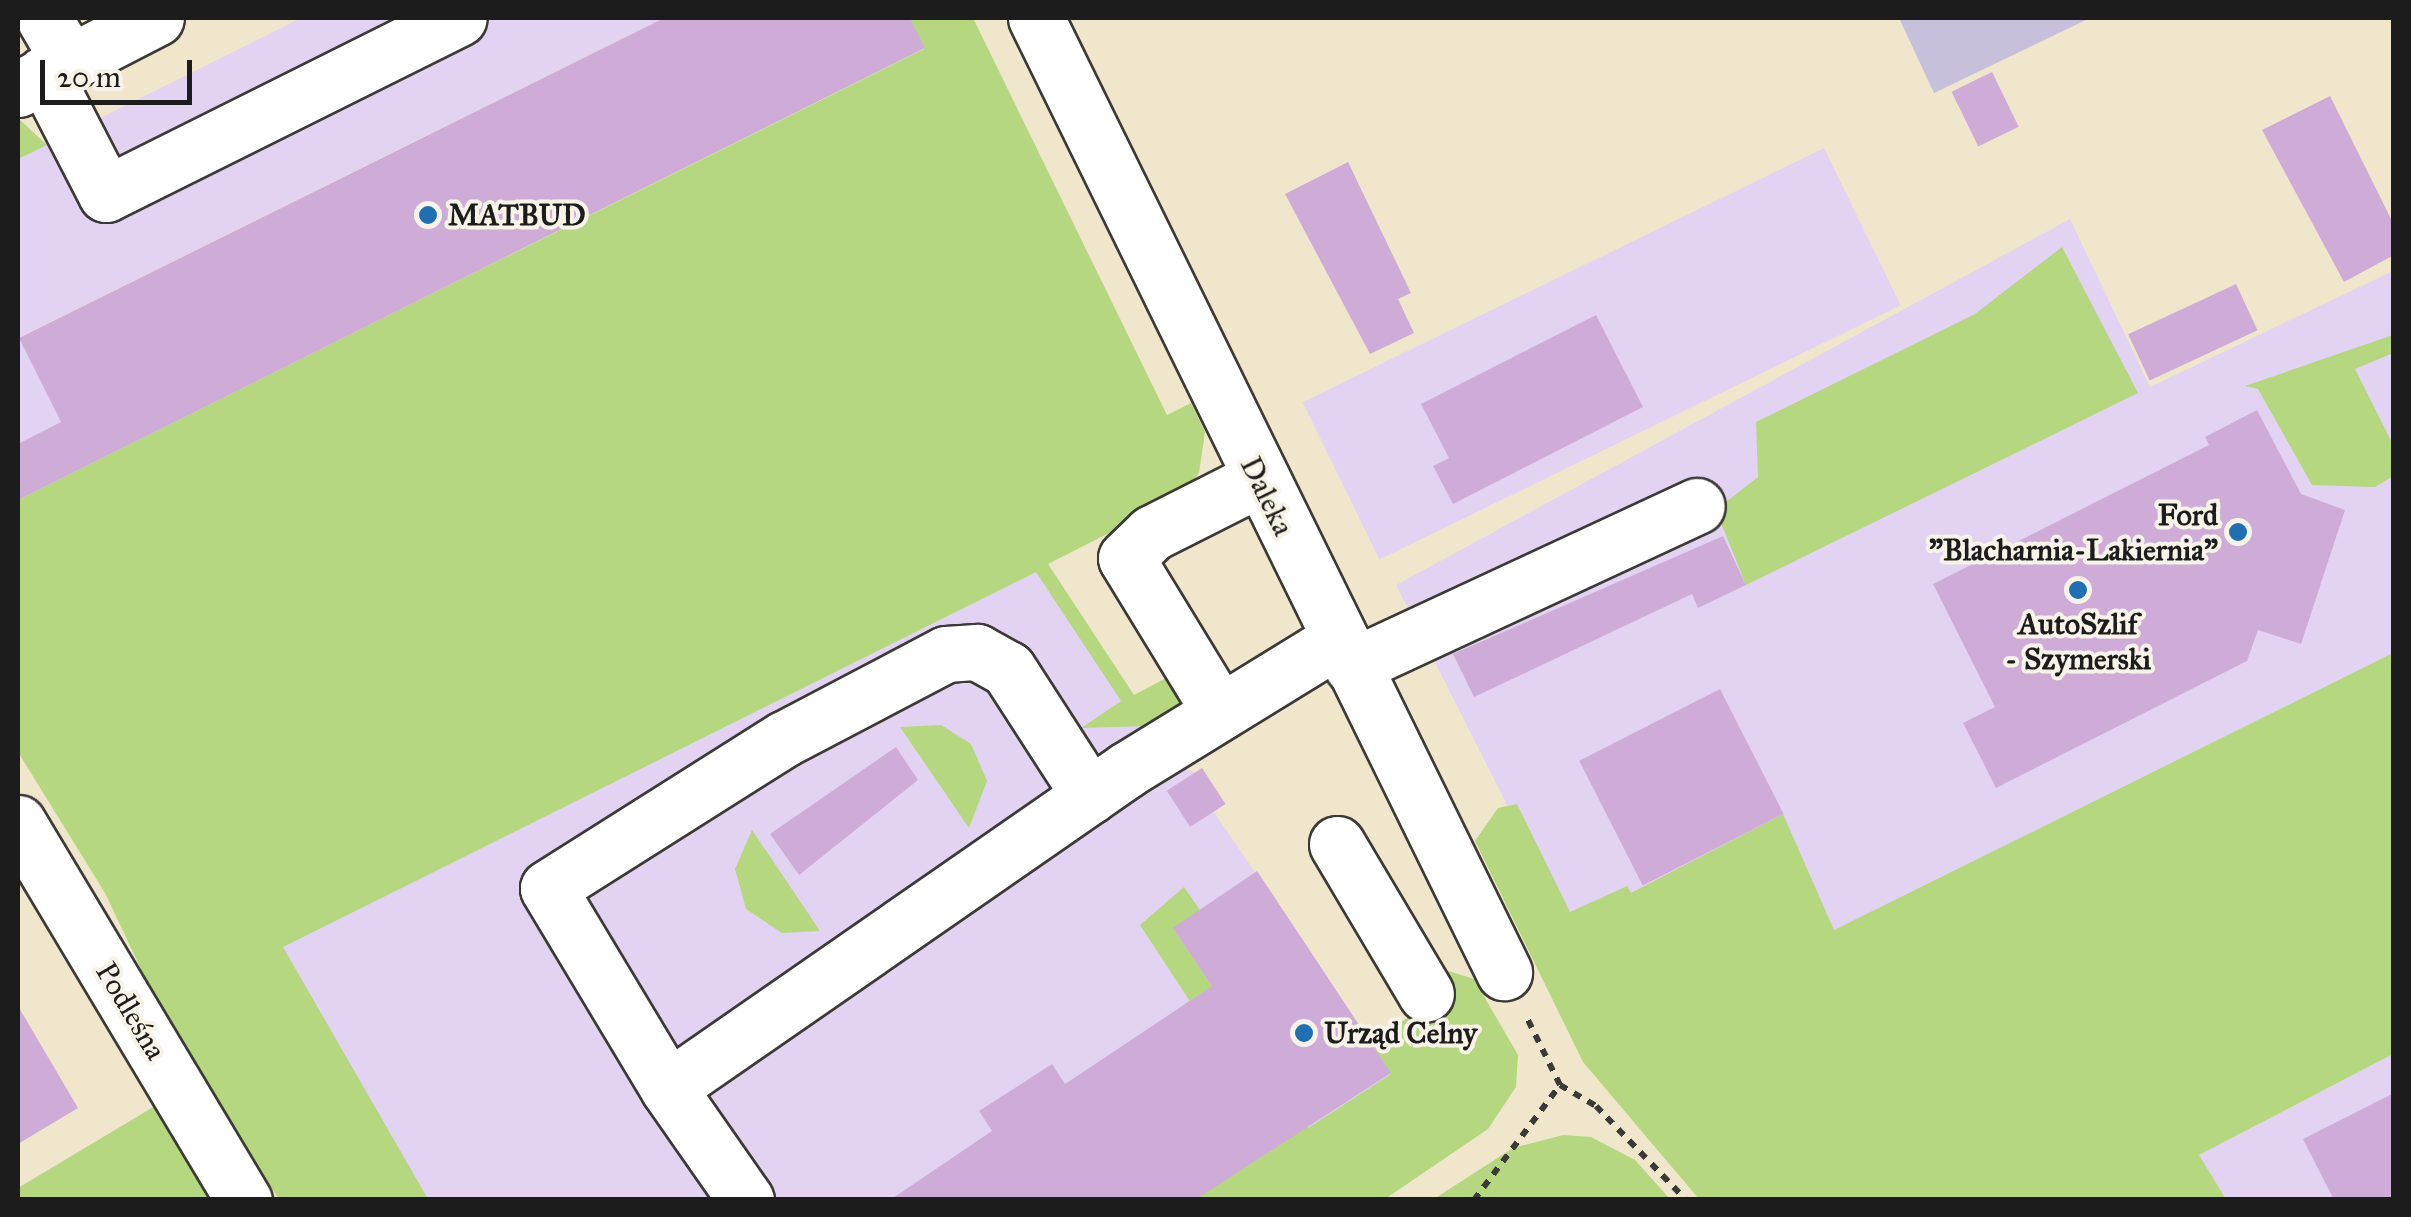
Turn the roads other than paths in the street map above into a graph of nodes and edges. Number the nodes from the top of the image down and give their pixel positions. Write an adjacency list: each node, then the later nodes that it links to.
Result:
1 (156, 18): 4 (street)
2 (459, 18): 4 (street)
3 (1036, 18): 5 (street, Daleka)
4 (43, 60)
5 (1259, 479): 7 (street, Daleka); 8 (street)
6 (1696, 506): 7 (street)
7 (1345, 653): 8 (street); 12 (street, Daleka)
8 (1220, 712): 9 (street)
9 (1090, 796): 14 (street); 14 (street)
10 (18, 822): 15 (street, Podleśna)
11 (1337, 844): 12 (street)
12 (1480, 924): 13 (street, Daleka)
13 (1504, 972)
14 (668, 1088): 16 (street)
15 (244, 1200)
16 (746, 1200)

